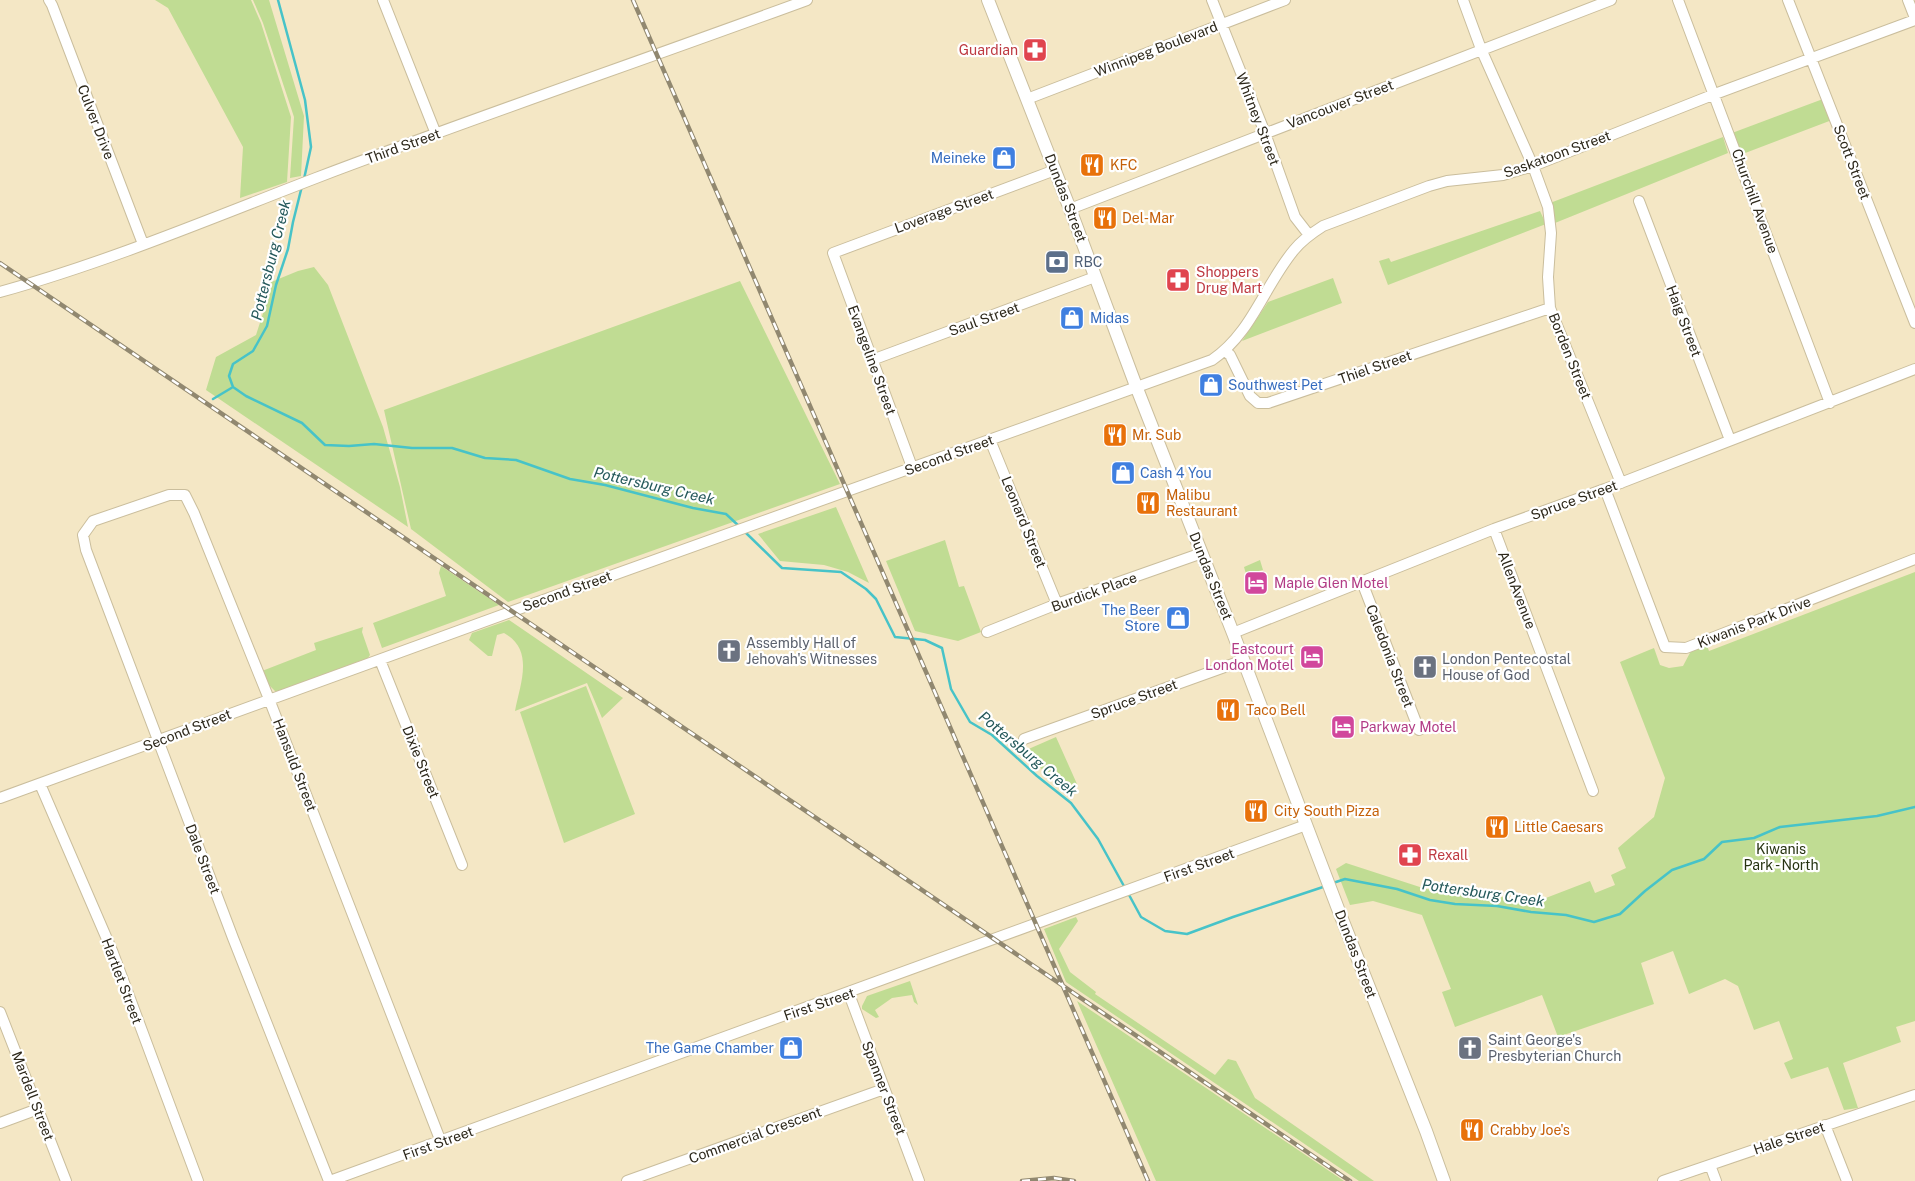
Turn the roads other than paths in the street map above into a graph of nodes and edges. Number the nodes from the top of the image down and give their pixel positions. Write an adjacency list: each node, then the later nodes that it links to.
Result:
1 (49, 0): 25 (street, Culver Drive)
2 (383, 0): 19 (street)
3 (807, 0): 19 (street, Third Street)
4 (988, 0): 17 (main road, Dundas Street)
5 (1212, 0): 13 (street, Whitney Street)
6 (1285, 0): 13 (street, Winnipeg Boulevard)
7 (1463, 0): 14 (street, Borden Street)
8 (1611, 0): 14 (street, Vancouver Street)
9 (1678, 0): 16 (street, Churchill Avenue)
10 (1788, 0): 15 (street, Scott Street)
11 (1908, 0): 12 (street)
12 (1915, 19): 15 (street, Saskatoon Street)
13 (1221, 24): 17 (street, Winnipeg Boulevard); 18 (street, Whitney Street)
14 (1481, 49): 18 (street, Vancouver Street); 20 (street, Borden Street)
15 (1811, 59): 16 (street, Saskatoon Street); 30 (street, Scott Street)
16 (1715, 94): 20 (street, Saskatoon Street); 35 (street, Churchill Avenue)
17 (1027, 99): 21 (main road, Dundas Street)
18 (1265, 133): 23 (street, Vancouver Street); 24 (street, Whitney Street)
19 (436, 134): 25 (street, Third Street)
20 (1533, 166): 24 (street, Saskatoon Street); 29 (street, Borden Street)
21 (1055, 170): 23 (main road, Dundas Street); 26 (street, Loverage Street)
22 (1639, 201): 37 (street, Haig Street)
23 (1070, 209): 27 (main road, Dundas Street)
24 (1309, 235): 31 (street, Saskatoon Street)
25 (143, 244): 28 (street, Third Street)
26 (833, 253): 32 (street, Evangeline Street)
27 (1095, 277): 32 (street, Saul Street); 34 (main road, Dundas Street)
28 (0, 292)
29 (1550, 308): 31 (street, Thiel Street); 39 (street, Borden Street)
30 (1915, 323)
31 (1225, 351): 34 (street, Saskatoon Street)
32 (872, 360): 38 (street, Evangeline Street)
33 (1915, 369): 35 (street, Spruce Street)
34 (1136, 386): 36 (street, Second Street); 43 (main road, Dundas Street)
35 (1830, 403): 37 (street, Spruce Street)
36 (990, 440): 38 (street, Second Street); 46 (street, Leonard Street)
37 (1730, 440): 39 (street, Spruce Street)
38 (912, 467): 49 (street, Second Street)
39 (1621, 483): 40 (street, Spruce Street)
40 (1605, 489): 41 (street, Spruce Street); 44 (street, Kiwanis Park Drive)
41 (1494, 529): 45 (street, Spruce Street); 56 (street, AllenAvenue)
42 (83, 535): 51 (street, Hansuld Street); 54 (street, Dale Street)
43 (1202, 554): 46 (street, Burdick Place); 48 (main road, Dundas Street)
44 (1915, 559)
45 (1362, 582): 48 (street, Spruce Street); 52 (street, Caledonia Street)
46 (1057, 604): 47 (street, Burdick Place)
47 (987, 632)
48 (1234, 633): 50 (main road, Dundas Street)
49 (380, 660): 51 (street, Second Street); 59 (street, Dixie Street)
50 (1244, 660): 53 (street, Spruce Street); 58 (main road, Dundas Street)
51 (269, 699): 54 (street, Second Street); 67 (street, Hansuld Street)
52 (1419, 730)
53 (1024, 739)
54 (158, 741): 55 (street, Second Street); 71 (street, Dale Street)
55 (40, 784): 57 (street, Second Street); 70 (street, Hartlet Street)
56 (1593, 791)
57 (0, 798)
58 (1306, 825): 60 (street, First Street); 74 (main road, Dundas Street)
59 (462, 865)
60 (849, 994): 62 (street, Spanner Street); 67 (street, First Street)
61 (0, 1012): 64 (street, Mardell Street)
62 (884, 1089): 72 (street, Commercial Crescent); 73 (street, Spanner Street)
63 (1915, 1095): 66 (street, Hale Street)
64 (38, 1108): 65 (street); 69 (street, Mardell Street)
65 (0, 1123)
66 (1825, 1126): 68 (street, Hale Street); 77 (street)
67 (442, 1142): 71 (street, First Street)
68 (1710, 1165): 75 (street, Hale Street); 76 (street)
69 (66, 1181)
70 (198, 1181)
71 (329, 1181)
72 (627, 1181)
73 (919, 1181)
74 (1444, 1181)
75 (1663, 1181)
76 (1716, 1181)
77 (1847, 1181)

